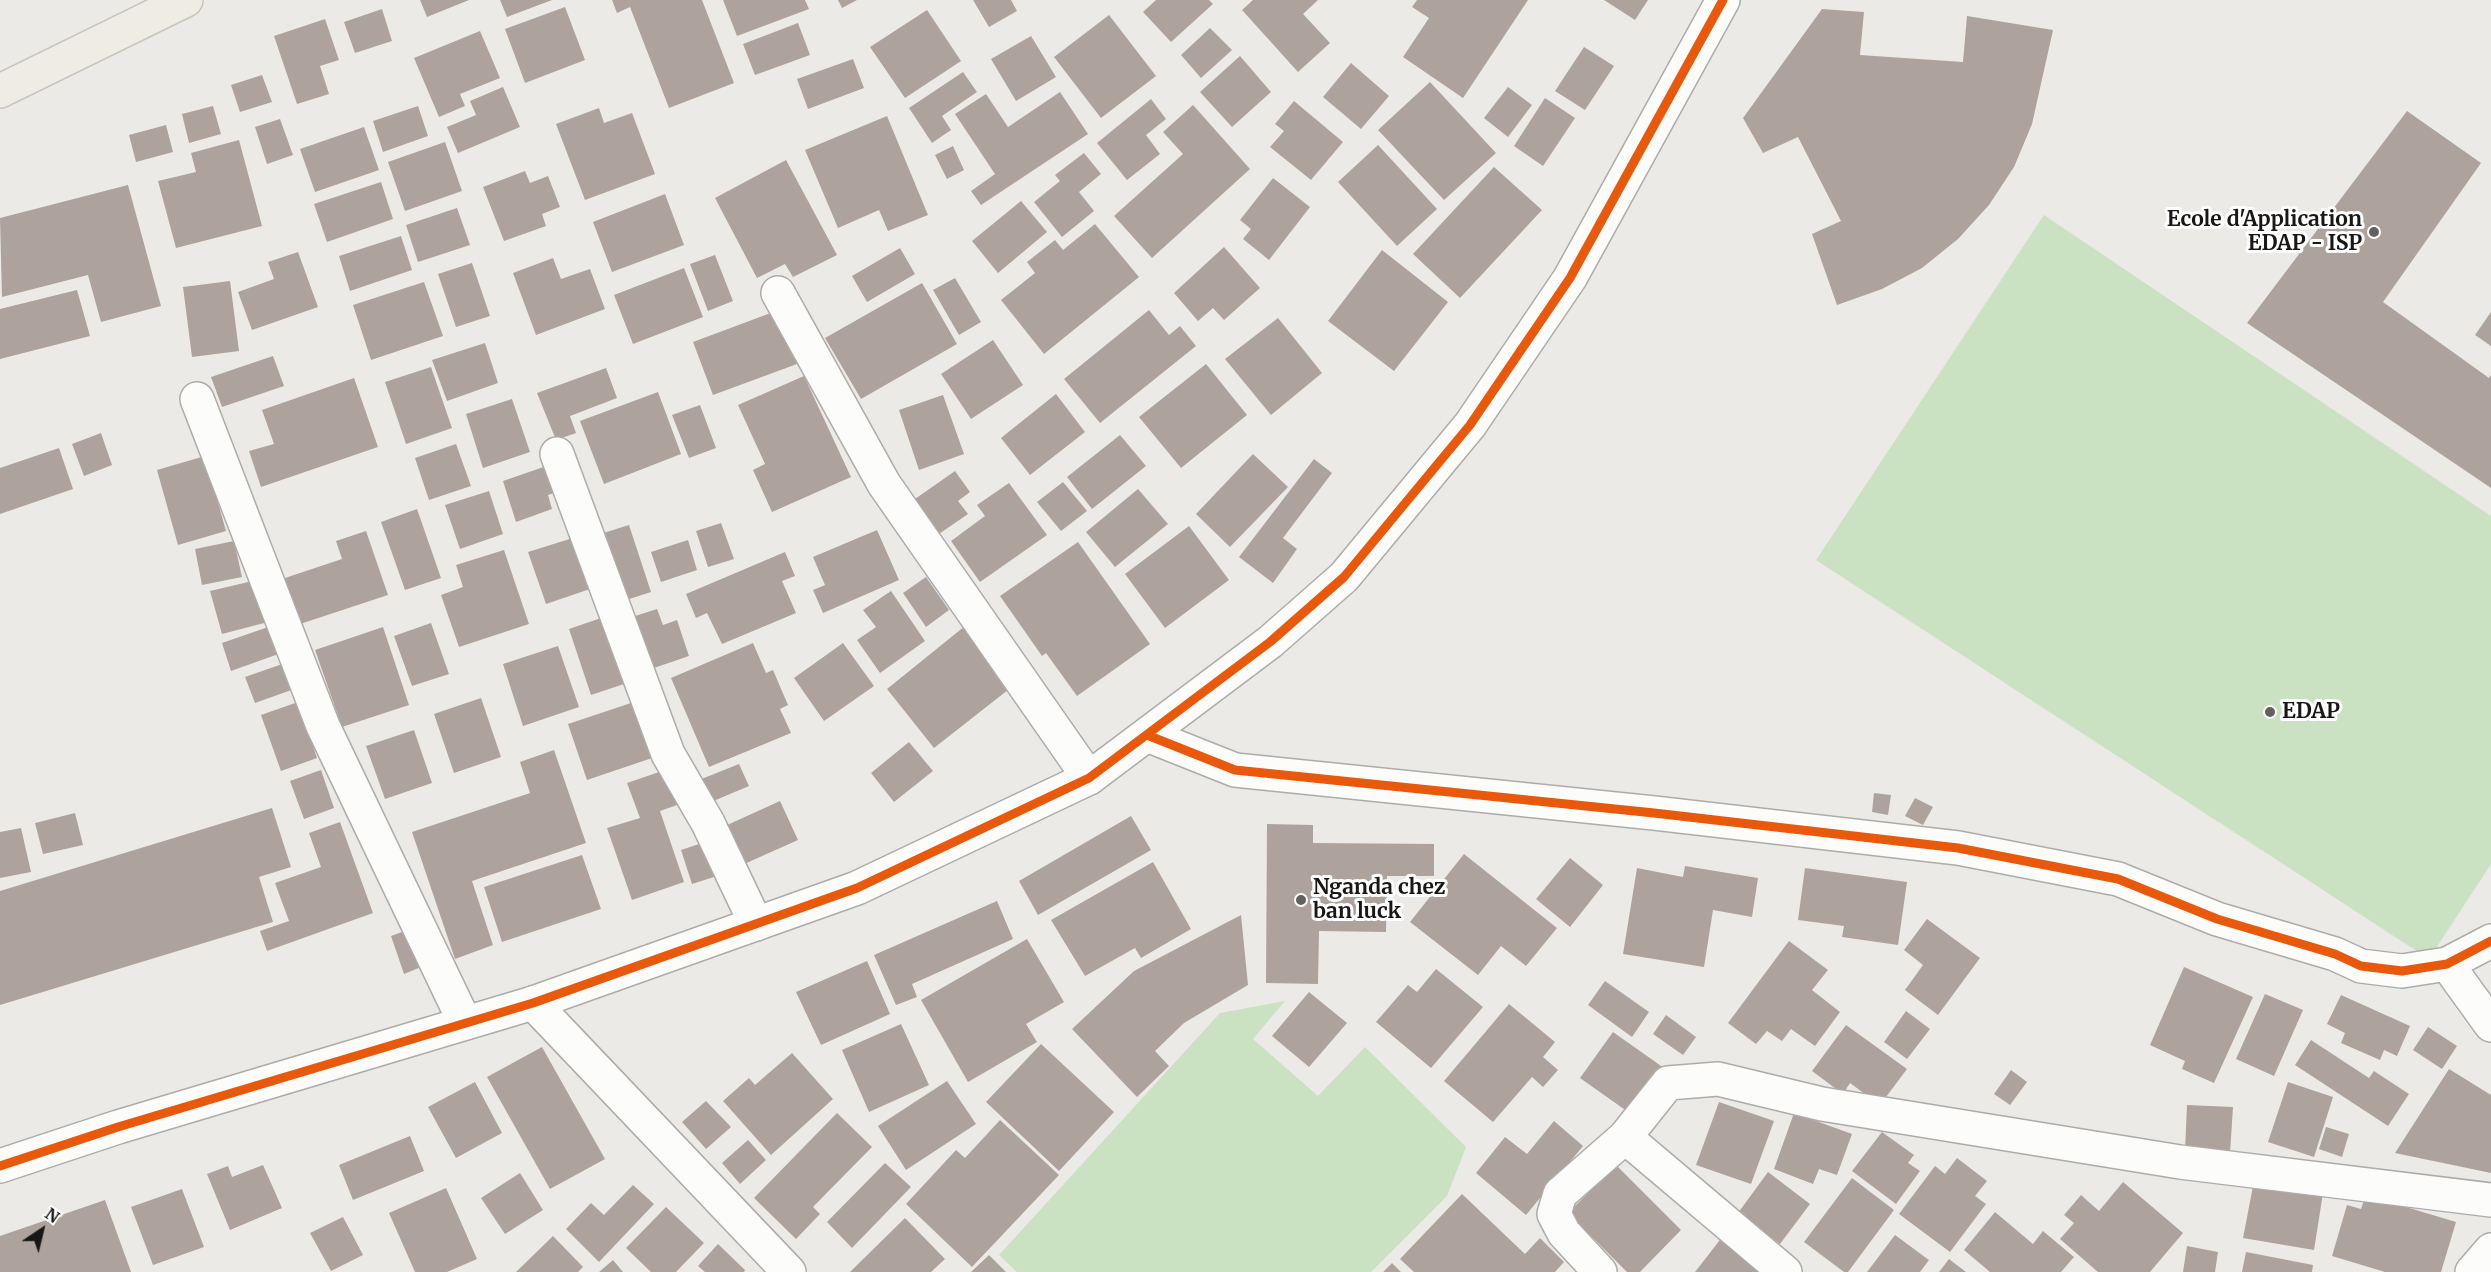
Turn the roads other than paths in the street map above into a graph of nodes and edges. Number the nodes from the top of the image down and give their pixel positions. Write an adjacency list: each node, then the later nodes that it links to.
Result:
1 (186, 0): 3 (main road)
2 (1723, 0): 7 (street)
3 (0, 91)
4 (778, 293): 8 (street)
5 (197, 399): 13 (street)
6 (557, 454): 9 (street)
7 (1147, 735): 8 (street); 11 (street)
8 (1089, 778): 9 (street)
9 (756, 924): 12 (street)
10 (2491, 941): 11 (street)
11 (2447, 964): 14 (street)
12 (533, 1003): 13 (street); 19 (street)
13 (465, 1023): 16 (street)
14 (2491, 1025)
15 (1625, 1137): 17 (street); 20 (street); 21 (street)
16 (0, 1166)
17 (2491, 1200)
18 (2491, 1250): 22 (street)
19 (789, 1272)
20 (1600, 1272)
21 (1785, 1272)
22 (2472, 1272)

